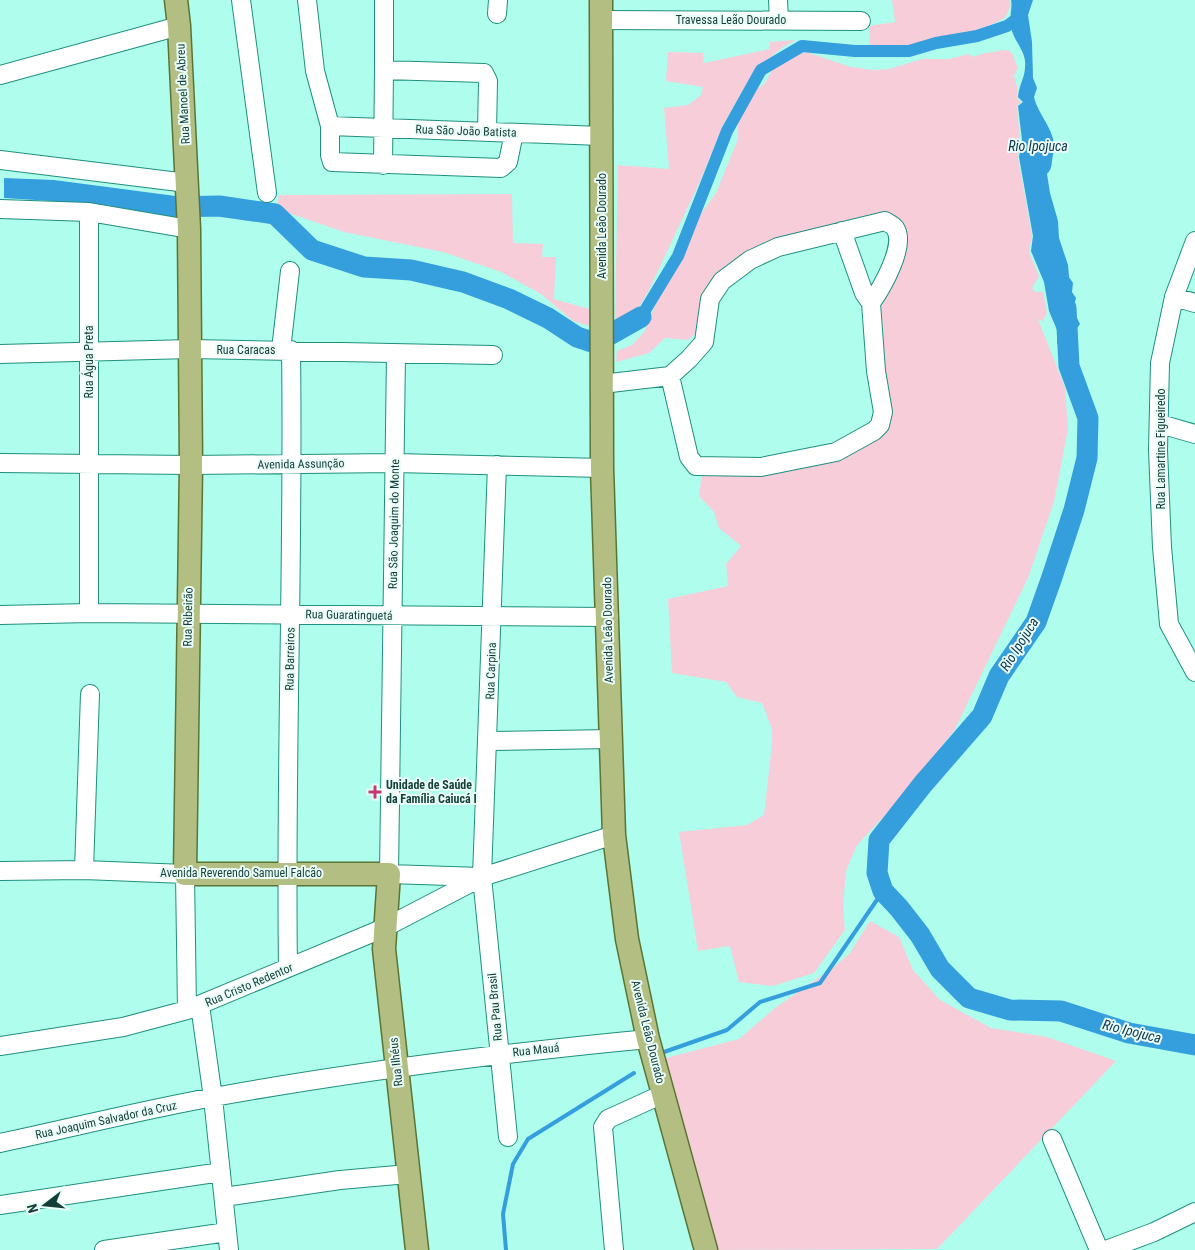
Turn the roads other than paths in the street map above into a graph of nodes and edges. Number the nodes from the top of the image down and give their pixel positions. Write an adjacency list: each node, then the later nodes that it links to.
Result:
1 (176, 0): 9 (main road, Rua Manoel de Abreu)
2 (241, 0): 20 (street)
3 (308, 0): 12 (street)
4 (384, 0): 10 (street)
5 (778, 0): 7 (street)
6 (601, 10): 7 (street, Travessa Leão Dourado); 16 (main road, Avenida Leão Dourado)
7 (779, 20): 8 (street, Travessa Leão Dourado)
8 (861, 21)
9 (179, 26): 11 (street); 19 (main road, Rua Manoel de Abreu)
10 (384, 70): 13 (street); 14 (street)
11 (0, 75)
12 (330, 126): 13 (street, Rua São João Batista); 18 (street)
13 (384, 128): 14 (street, Rua São João Batista); 18 (street)
14 (488, 132): 15 (street, Rua São João Batista)
15 (514, 133): 16 (street, Rua São João Batista); 18 (street)
16 (601, 136): 37 (main road, Avenida Leão Dourado)
17 (0, 160): 19 (street)
18 (382, 165)
19 (187, 186): 23 (main road, Rua Manoel de Abreu)
20 (267, 193)
21 (0, 209): 22 (street)
22 (89, 212): 23 (street); 32 (street, Rua Água Preta)
23 (188, 226): 30 (main road, Rua Ribeirão)
24 (842, 231): 28 (street); 28 (street); 36 (street)
25 (1195, 241): 27 (street, Rua Lamartine Figueiredo)
26 (290, 271): 31 (street, Rua Barreiros)
27 (1174, 297): 29 (street); 38 (street, Rua Lamartine Figueiredo)
28 (871, 303): 36 (street)
29 (1195, 303)
30 (190, 350): 31 (street, Rua Caracas); 32 (street, Rua Caracas); 44 (main road, Rua Ribeirão)
31 (286, 350): 34 (street, Rua Caracas); 43 (street, Rua Barreiros)
32 (88, 352): 33 (street, Rua Caracas); 42 (street, Rua Água Preta)
33 (0, 354)
34 (396, 354): 35 (street, Rua Caracas); 41 (street, Rua São Joaquim do Monte)
35 (493, 355)
36 (670, 376): 37 (street)
37 (602, 384): 46 (main road, Avenida Leão Dourado)
38 (1160, 424): 39 (street); 54 (street, Rua Lamartine Figueiredo)
39 (1195, 434)
40 (0, 463): 42 (street, Avenida Assunção)
41 (395, 463): 43 (street, Avenida Assunção); 45 (street, Avenida Assunção); 52 (street, Rua São Joaquim do Monte)
42 (89, 464): 44 (street, Avenida Assunção); 47 (street, Rua Água Preta)
43 (293, 464): 44 (street, Avenida Assunção); 48 (street, Rua Barreiros)
44 (191, 465): 50 (main road, Rua Ribeirão)
45 (497, 465): 46 (street, Avenida Assunção); 51 (street, Rua Carpina)
46 (602, 468): 53 (main road, Avenida Leão Dourado)
47 (89, 613): 49 (street, Rua Guaratinguetá); 50 (street, Rua Guaratinguetá)
48 (291, 614): 50 (street, Rua Guaratinguetá); 52 (street, Rua Guaratinguetá); 62 (street, Rua Barreiros)
49 (0, 615)
50 (188, 615): 61 (main road, Rua Ribeirão)
51 (493, 615): 52 (street, Rua Guaratinguetá); 53 (street, Rua Guaratinguetá); 57 (street, Rua Carpina)
52 (392, 616): 63 (street, Rua São Joaquim do Monte)
53 (608, 617): 56 (main road, Avenida Leão Dourado)
54 (1191, 665)
55 (90, 694): 59 (street)
56 (610, 739): 57 (street); 58 (main road, Avenida Leão Dourado)
57 (488, 741): 64 (street, Rua Carpina)
58 (614, 835): 64 (street); 68 (main road, Avenida Leão Dourado)
59 (84, 870): 60 (street, Avenida Reverendo Samuel Falcão); 61 (street, Avenida Reverendo Samuel Falcão)
60 (0, 871)
61 (185, 874): 62 (main road, Avenida Reverendo Samuel Falcão); 67 (street, Rua Ribeirão)
62 (287, 874): 63 (main road, Avenida Reverendo Samuel Falcão); 66 (street, Rua Barreiros)
63 (390, 874): 64 (street, Avenida Reverendo Samuel Falcão); 65 (main road, Rua Ilhéus)
64 (482, 877): 65 (street, Rua Cristo Redentor); 70 (street, Rua Pau Brasil)
65 (384, 928): 66 (street, Rua Cristo Redentor); 71 (main road, Rua Ilhéus)
66 (288, 968): 67 (street, Rua Cristo Redentor)
67 (193, 1008): 69 (street, Rua Cristo Redentor); 73 (street)
68 (648, 1038): 70 (street, Rua Mauá); 72 (main road, Avenida Leão Dourado)
69 (0, 1046)
70 (499, 1054): 71 (street, Rua Mauá); 74 (street, Rua Pau Brasil)
71 (396, 1067): 73 (street, Rua Joaquim Salvador da Cruz); 78 (main road, Rua Ilhéus)
72 (664, 1094): 86 (street); 87 (main road, Avenida Leão Dourado)
73 (213, 1098): 76 (street, Rua Joaquim Salvador da Cruz); 77 (street)
74 (508, 1137)
75 (1052, 1139): 88 (street)
76 (0, 1143)
77 (221, 1172): 79 (street); 80 (street)
78 (408, 1174): 79 (street); 85 (main road, Rua Ilhéus)
79 (224, 1197): 82 (street)
80 (0, 1205)
81 (1195, 1212): 89 (street)
82 (227, 1232): 83 (street); 84 (street)
83 (104, 1250)
84 (230, 1250)
85 (417, 1250)
86 (614, 1250)
87 (706, 1250)
88 (1099, 1250)
89 (1106, 1250)

